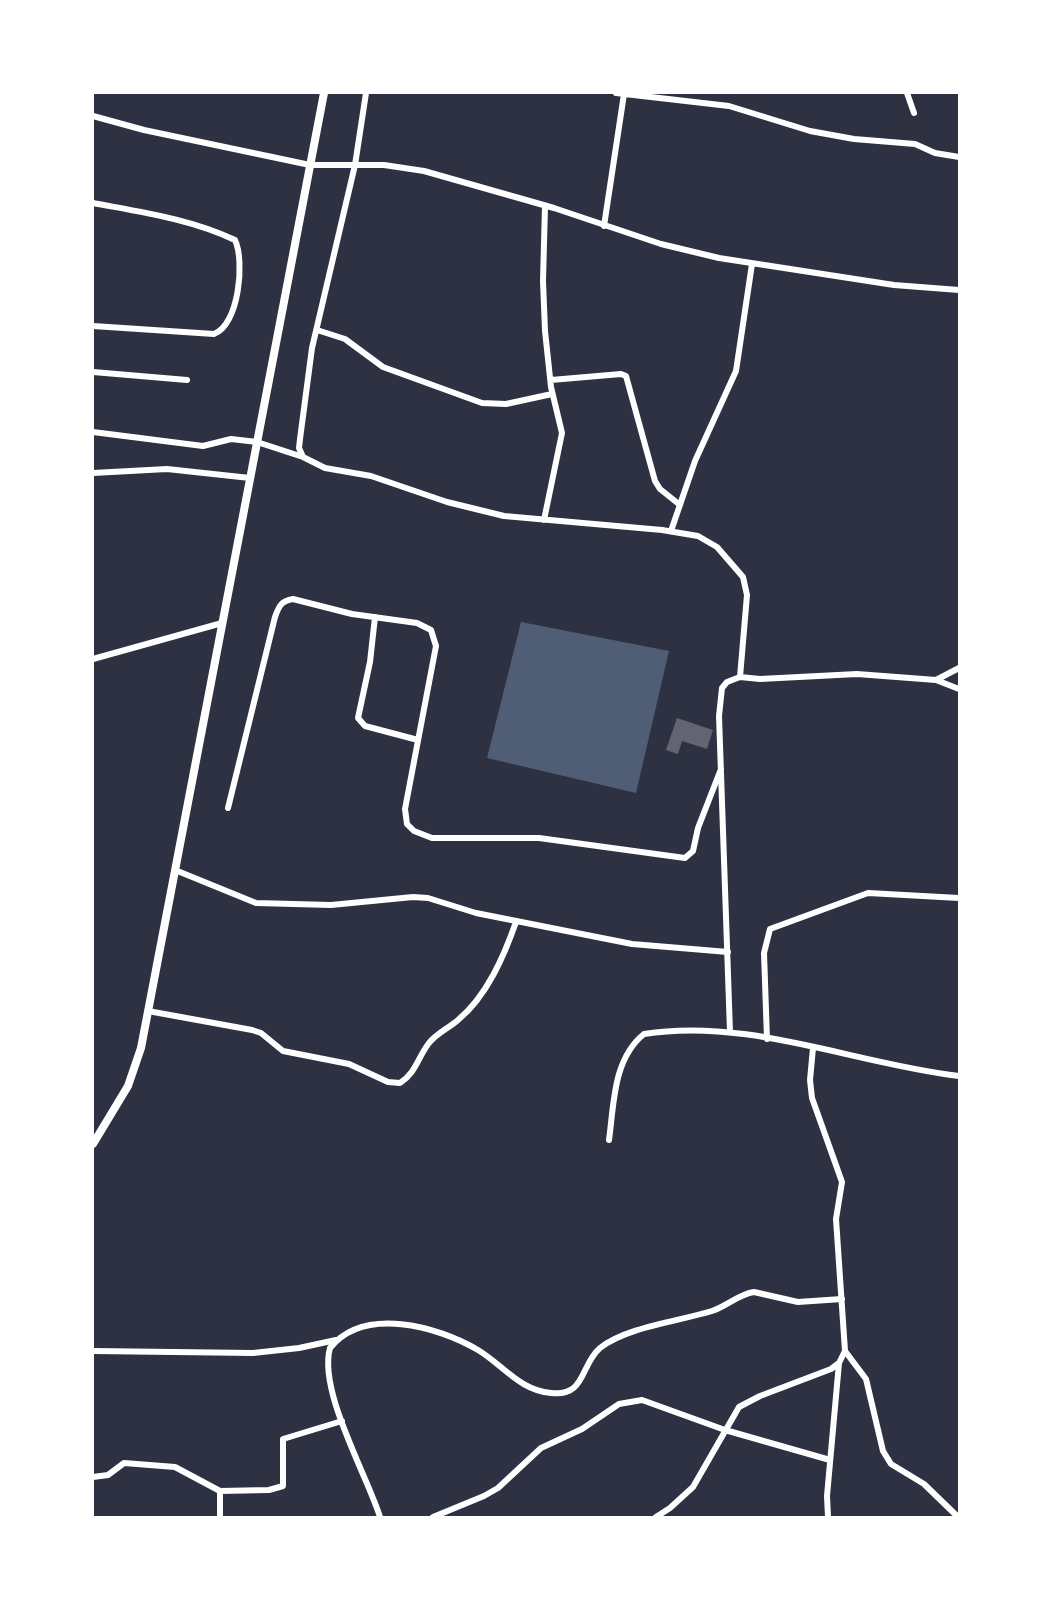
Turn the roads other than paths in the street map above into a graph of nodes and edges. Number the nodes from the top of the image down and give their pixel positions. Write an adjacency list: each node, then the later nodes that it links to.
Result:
1 (324, 93): 9 (main road)
2 (366, 93): 10 (street)
3 (616, 93): 5 (street)
4 (907, 93): 6 (street)
5 (624, 94): 8 (street); 13 (street)
6 (914, 113)
7 (93, 116): 9 (street)
8 (959, 157)
9 (310, 165): 10 (street); 23 (main road)
10 (355, 165): 12 (street); 17 (street)
11 (93, 203): 16 (street)
12 (545, 206): 13 (street); 20 (street)
13 (604, 226): 14 (street)
14 (753, 264): 15 (street); 27 (street)
15 (959, 290)
16 (93, 326)
17 (317, 330): 21 (street); 24 (street)
18 (93, 372): 19 (street)
19 (187, 380)
20 (551, 380): 21 (street); 27 (street)
21 (552, 394): 28 (street)
22 (93, 432): 23 (street)
23 (257, 442): 24 (street); 26 (main road)
24 (303, 457): 28 (street)
25 (93, 473): 26 (street)
26 (250, 478): 31 (main road)
27 (680, 505): 29 (street)
28 (544, 520): 29 (street)
29 (671, 531): 34 (street)
30 (375, 617): 37 (street); 37 (street); 39 (street)
31 (222, 623): 32 (street); 40 (main road)
32 (93, 659)
33 (959, 668): 35 (street)
34 (740, 677): 35 (street); 38 (street)
35 (936, 680): 36 (street)
36 (959, 689)
37 (418, 740): 38 (street)
38 (721, 769): 43 (street)
39 (228, 808)
40 (175, 870): 42 (street); 44 (main road)
41 (959, 898): 46 (street)
42 (516, 922): 43 (street); 44 (street)
43 (728, 952): 45 (street)
44 (148, 1011): 50 (main road)
45 (730, 1032): 46 (street); 49 (street)
46 (768, 1039): 47 (street)
47 (813, 1048): 48 (street); 51 (street)
48 (959, 1076)
49 (609, 1140)
50 (93, 1144)
51 (842, 1299): 52 (street); 54 (street)
52 (337, 1340): 53 (street); 56 (street)
53 (93, 1351)
54 (845, 1351): 55 (street); 66 (street)
55 (839, 1363): 57 (street); 58 (street)
56 (342, 1421): 60 (street); 62 (street)
57 (725, 1430): 58 (street); 63 (street); 64 (street)
58 (830, 1460): 65 (street)
59 (93, 1477): 60 (street)
60 (220, 1491): 61 (street)
61 (220, 1517)
62 (380, 1517)
63 (433, 1517)
64 (656, 1517)
65 (828, 1517)
66 (958, 1517)

